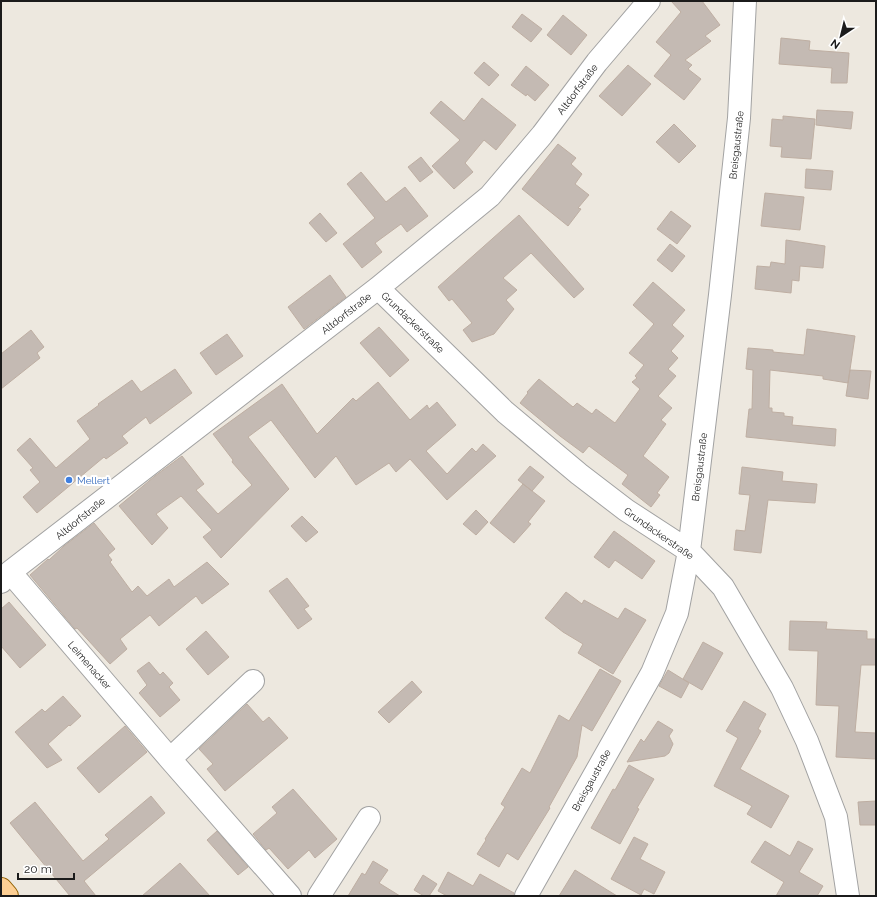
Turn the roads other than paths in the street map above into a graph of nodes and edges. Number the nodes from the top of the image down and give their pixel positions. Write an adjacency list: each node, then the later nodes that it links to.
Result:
1 (649, 1): 3 (street, Altdorfstraße)
2 (745, 1): 4 (street, Breisgaustraße)
3 (378, 288): 4 (street, Grundackerstraße); 5 (street, Altdorfstraße)
4 (689, 551): 10 (street, Breisgaustraße); 14 (street, Grundackerstraße)
5 (6, 577): 7 (street, Leimenacker)
6 (252, 681): 7 (street)
7 (170, 759): 12 (street, Leimenacker)
8 (369, 818): 13 (street)
9 (1, 889): 11 (main road)
10 (529, 895)
11 (7, 896)
12 (290, 896)
13 (319, 896)
14 (848, 896)

